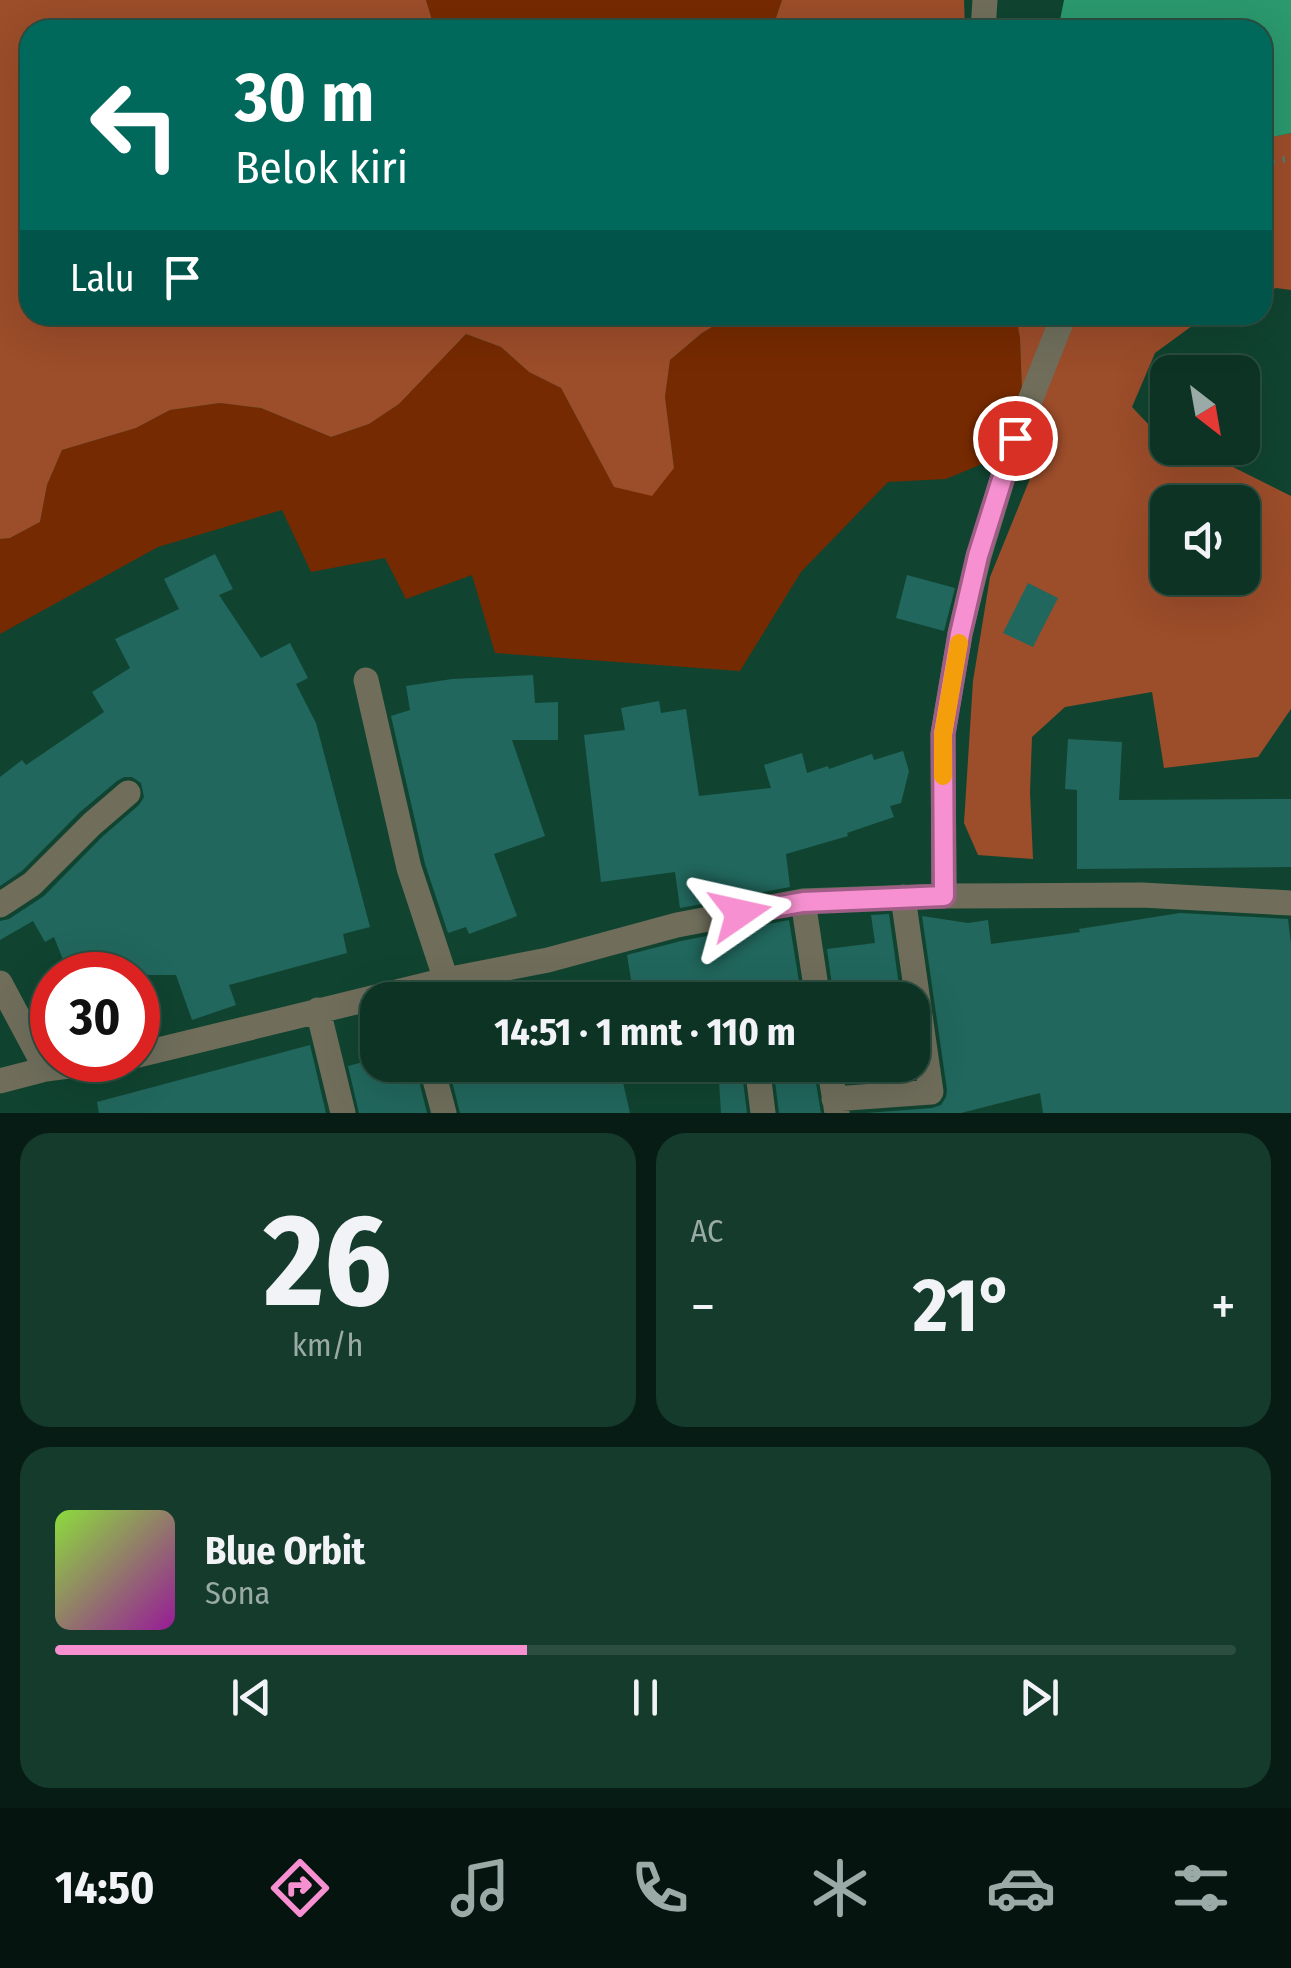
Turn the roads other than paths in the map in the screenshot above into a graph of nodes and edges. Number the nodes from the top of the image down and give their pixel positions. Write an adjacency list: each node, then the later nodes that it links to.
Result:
1 (1060, 325): 4 (street)
2 (366, 680): 9 (street)
3 (128, 793): 8 (street)
4 (944, 896): 5 (street); 7 (street)
5 (903, 897): 6 (street); 21 (street)
6 (803, 902): 9 (street); 11 (street)
7 (1291, 904)
8 (0, 905)
9 (446, 980): 10 (street)
10 (441, 982)
11 (815, 982)
12 (0, 983): 15 (street)
13 (360, 1003): 14 (street)
14 (318, 1010): 16 (street); 22 (street)
15 (30, 1038)
16 (160, 1049)
17 (30, 1073): 18 (street)
18 (0, 1081)
19 (436, 1082): 23 (street)
20 (760, 1082): 24 (street)
21 (836, 1106)
22 (343, 1113)
23 (444, 1113)
24 (763, 1113)

